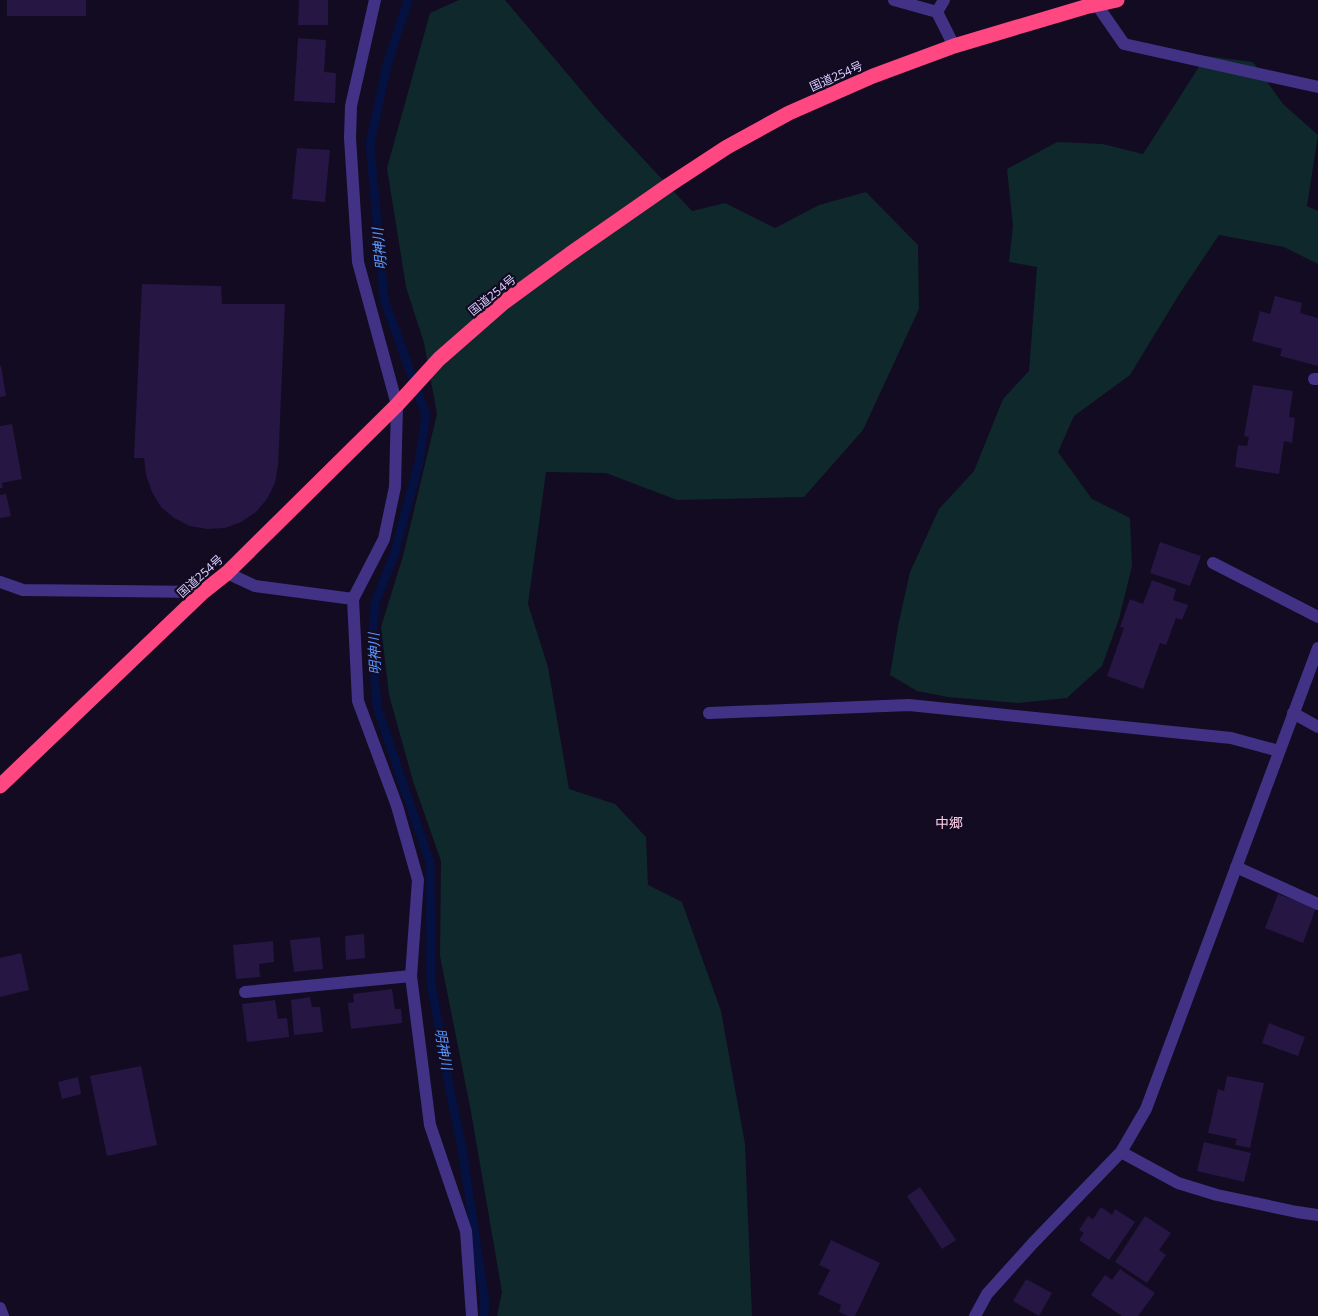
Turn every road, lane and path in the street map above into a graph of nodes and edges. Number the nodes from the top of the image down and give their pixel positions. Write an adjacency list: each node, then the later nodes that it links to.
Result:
1 (375, 0): 9 (street)
2 (894, 0): 6 (street)
3 (944, 0): 6 (street)
4 (1117, 0): 5 (highway, 国道254号)
5 (1097, 5): 7 (highway, 国道254号); 8 (street)
6 (937, 12): 7 (street)
7 (954, 46): 9 (highway, 国道254号)
8 (1318, 87)
9 (397, 406): 11 (highway, 国道254号); 14 (street)
10 (1213, 563): 15 (street)
11 (226, 573): 13 (highway, 国道254号); 14 (street)
12 (0, 582): 13 (street)
13 (203, 592): 21 (highway, 国道254号)
14 (353, 599): 24 (street)
15 (1318, 617)
16 (1318, 648): 18 (street)
17 (709, 713): 20 (street)
18 (1293, 713): 19 (street); 20 (street)
19 (1318, 727)
20 (1279, 751): 22 (street)
21 (0, 786)
22 (1236, 867): 23 (street); 26 (street)
23 (1318, 904)
24 (411, 976): 25 (street); 30 (street)
25 (246, 992)
26 (1121, 1152): 27 (street); 31 (street)
27 (1318, 1215)
28 (0, 1308): 29 (street)
29 (3, 1316)
30 (472, 1316)
31 (975, 1316)

